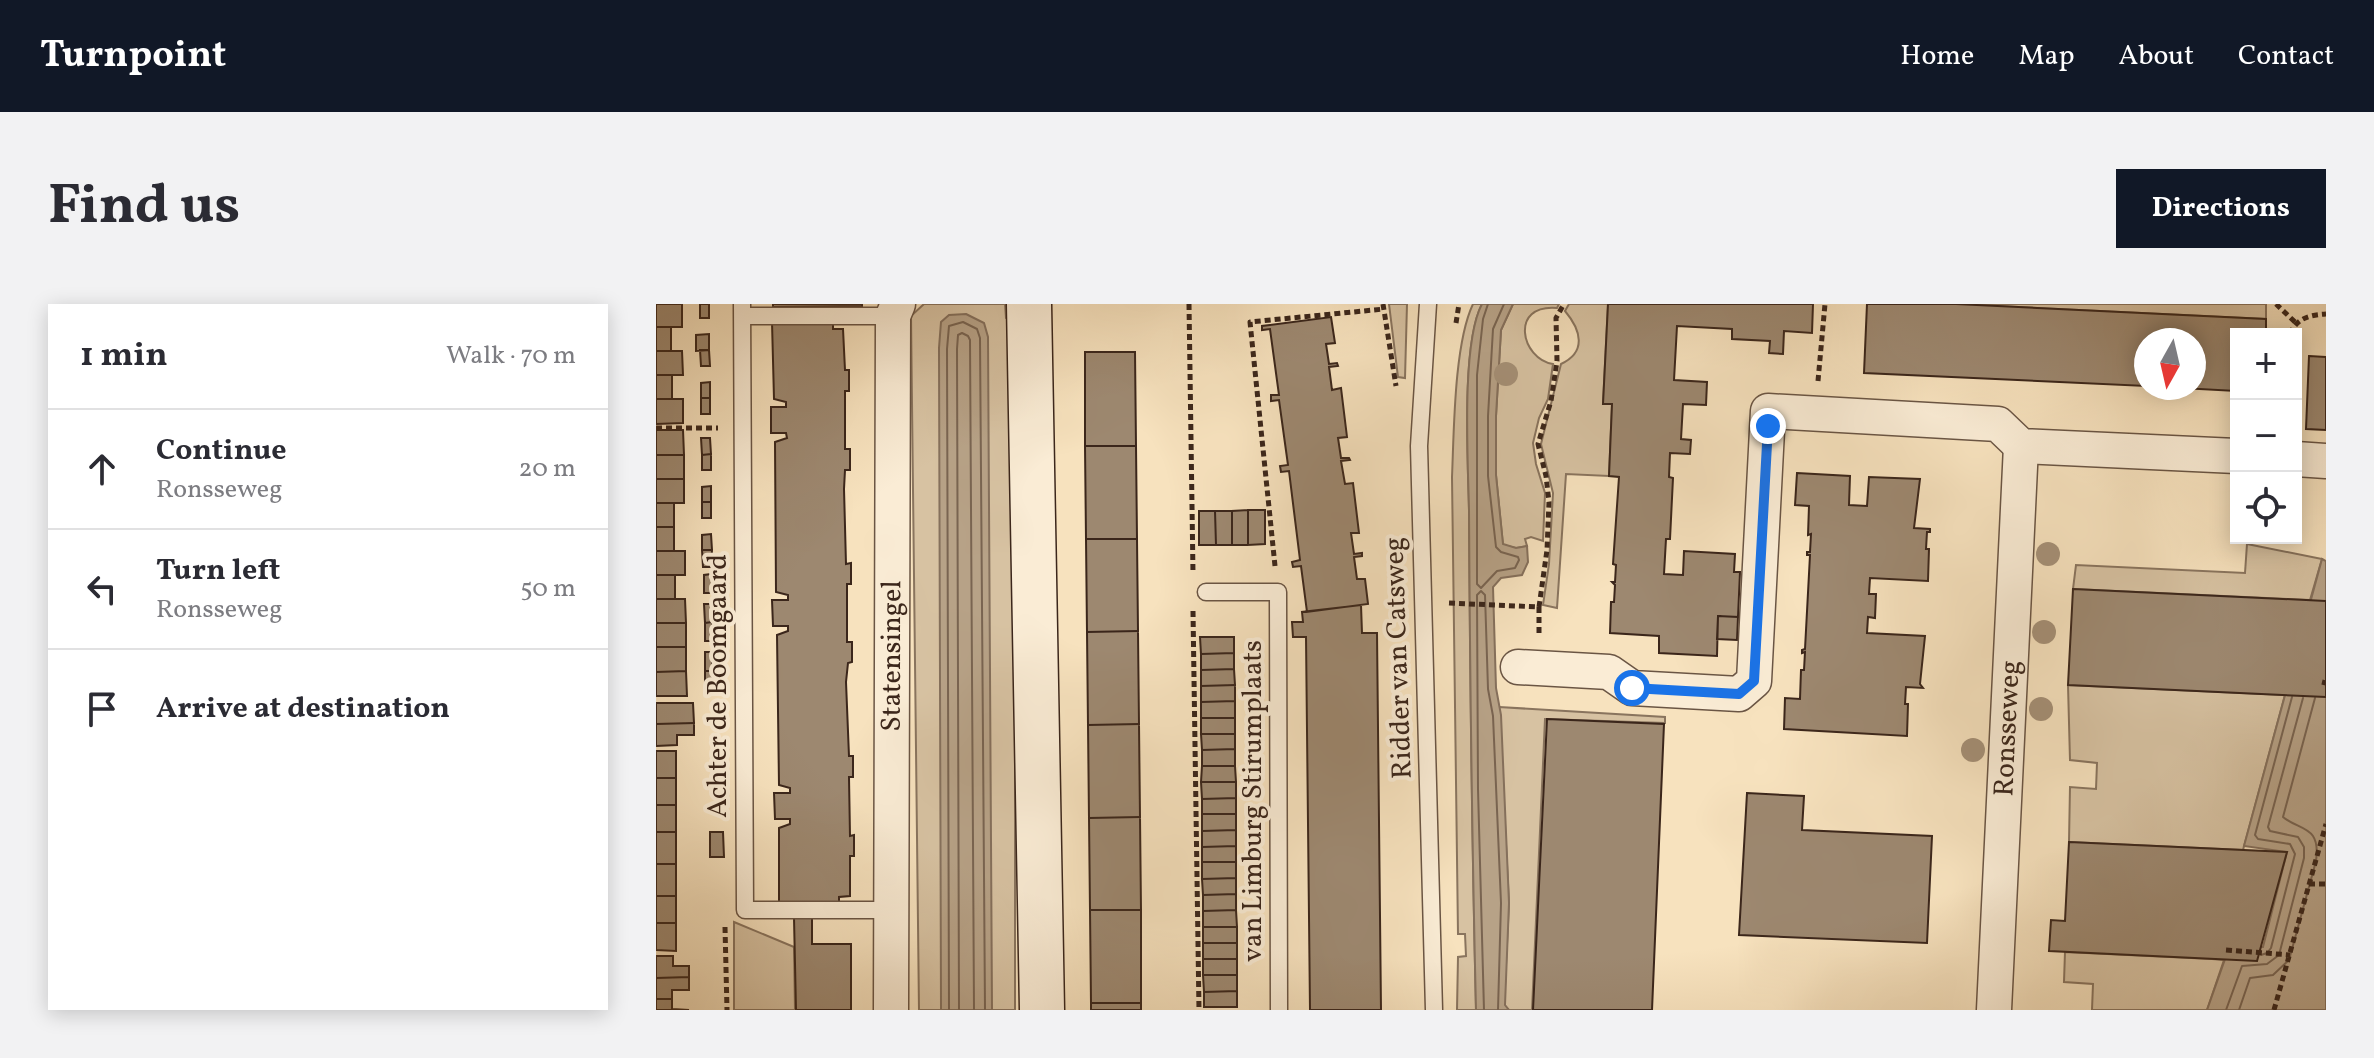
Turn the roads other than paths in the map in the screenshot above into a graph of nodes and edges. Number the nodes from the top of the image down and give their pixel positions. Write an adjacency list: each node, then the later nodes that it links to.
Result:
1 (1029, 304): 13 (main road)
2 (1428, 304): 15 (lane, Ridder van Catsweg)
3 (742, 310): 4 (lane, Achter de Boomgaard); 11 (lane, Achter de Boomgaard)
4 (896, 310): 11 (street, Statensingel)
5 (2021, 446): 6 (street); 10 (street); 16 (street, Ronsseweg)
6 (2230, 456)
7 (2302, 459): 8 (street)
8 (2326, 461)
9 (1206, 592): 14 (lane, van Limburg Stirumplaats)
10 (1528, 667)
11 (891, 910): 12 (street, Statensingel)
12 (891, 1010)
13 (1042, 1010)
14 (1279, 1010)
15 (1434, 1010)
16 (1994, 1010)

